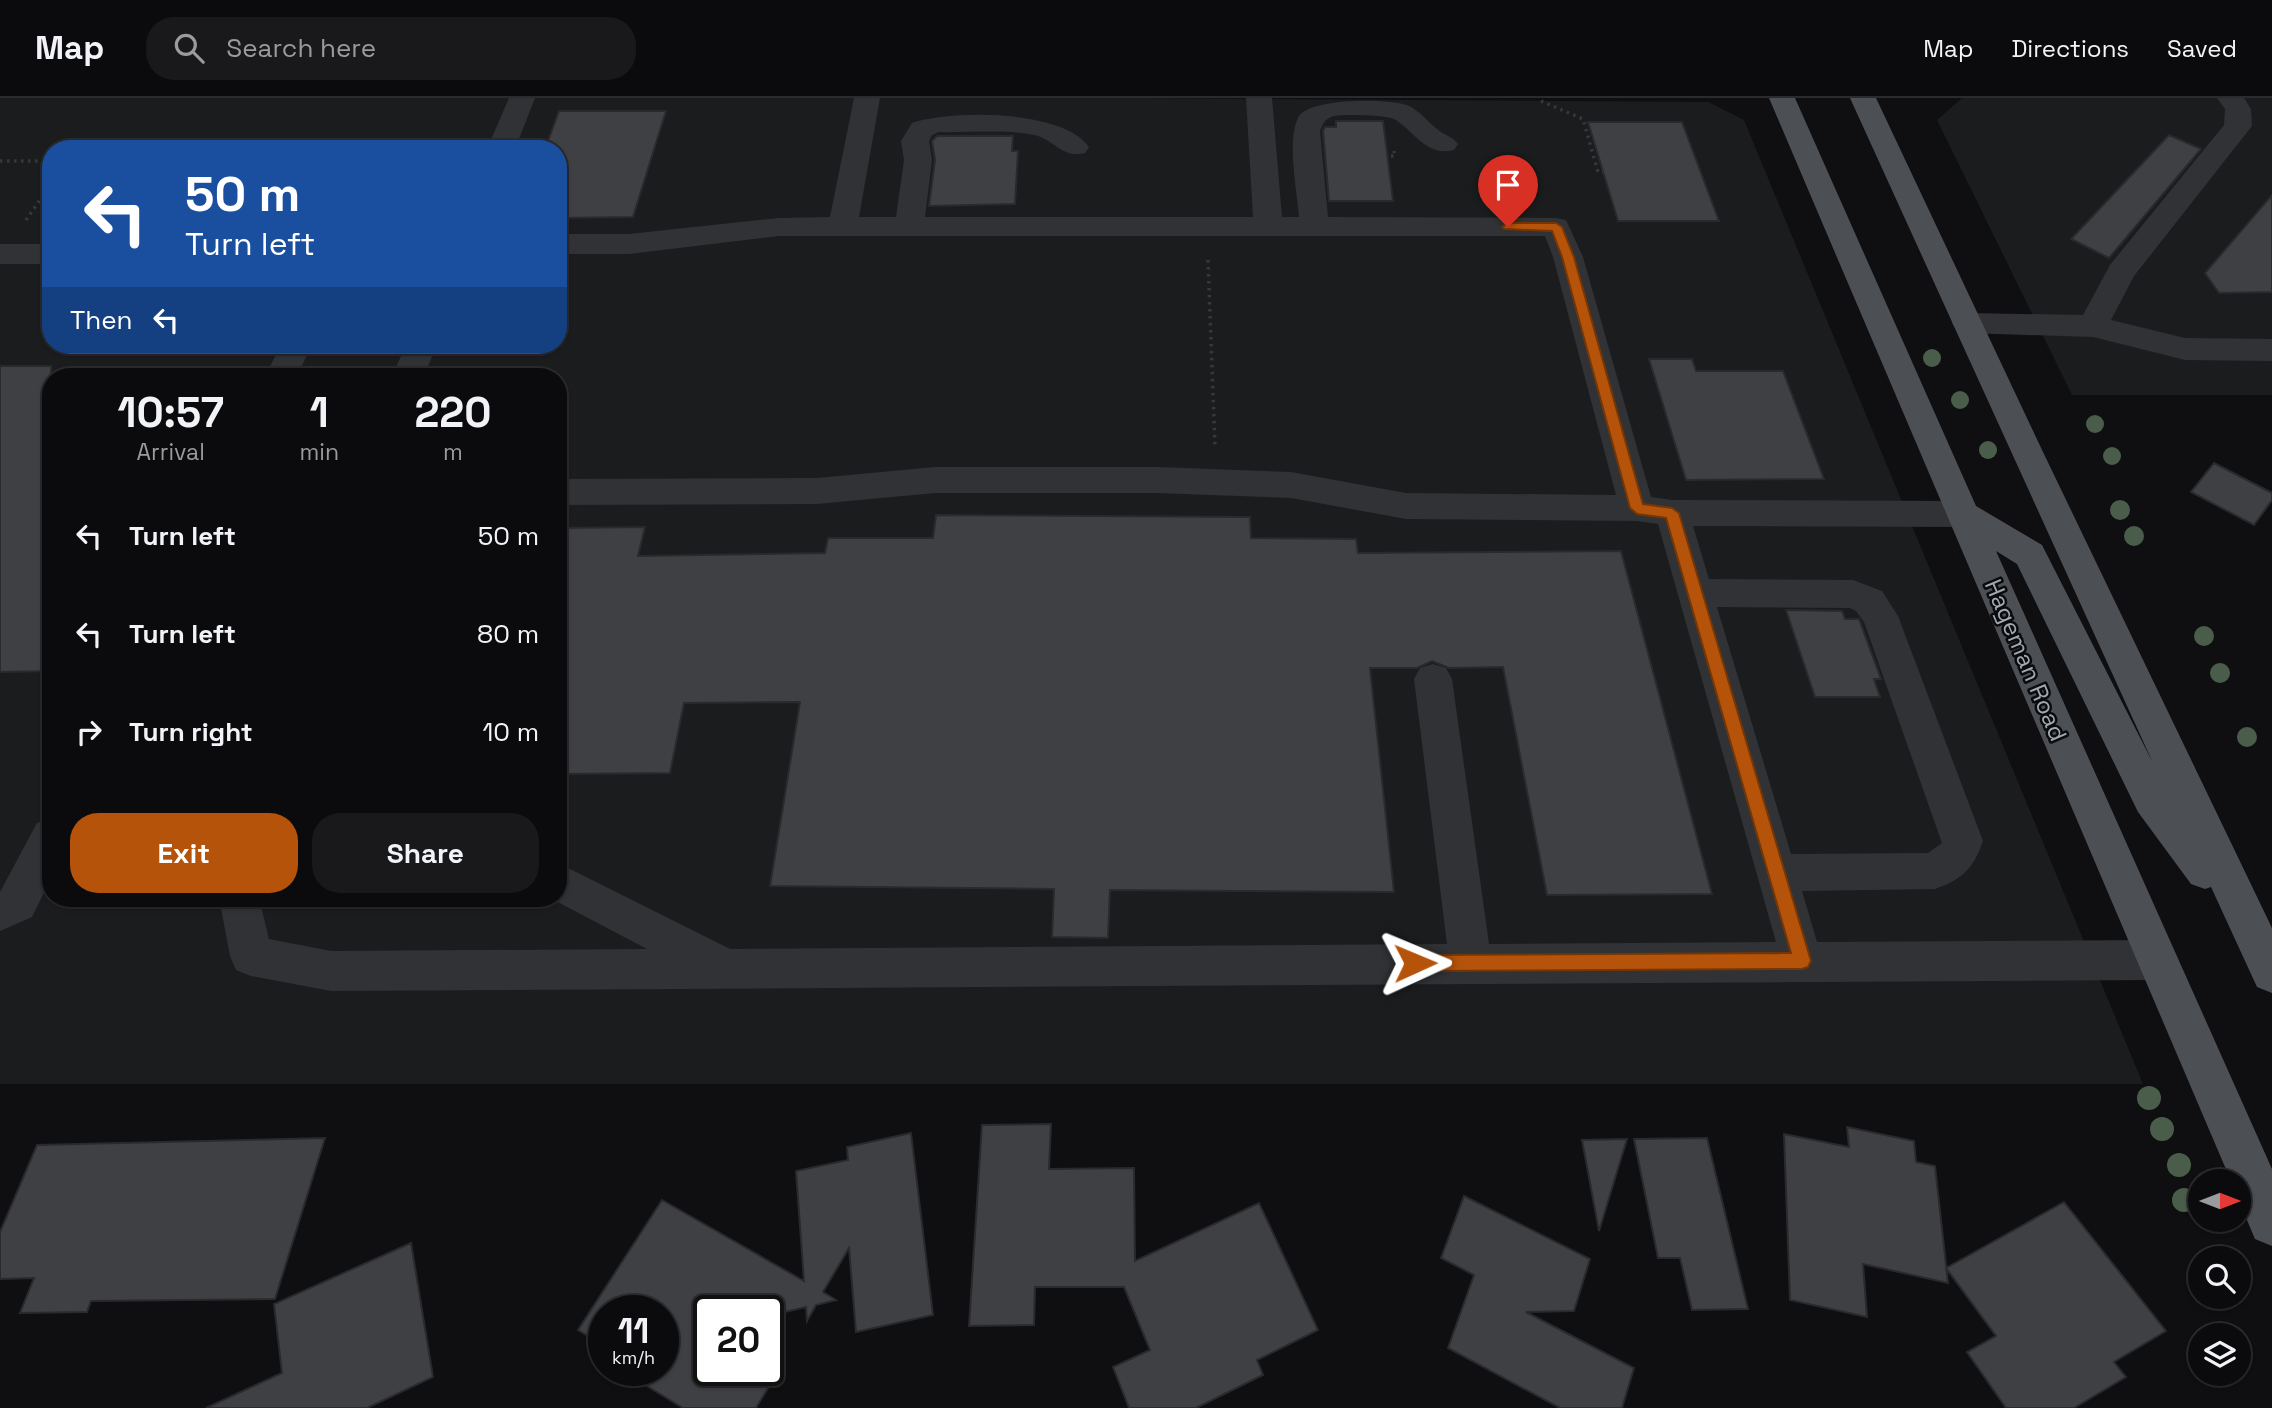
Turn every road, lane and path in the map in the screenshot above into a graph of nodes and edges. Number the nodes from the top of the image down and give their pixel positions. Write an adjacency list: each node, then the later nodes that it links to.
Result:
1 (522, 98): 8 (lane)
2 (867, 98): 15 (lane)
3 (1259, 98): 18 (lane)
4 (1782, 98): 30 (main road, Hageman Road)
5 (1863, 98): 24 (main road)
6 (2230, 98): 25 (lane)
7 (1541, 101): 13 (path)
8 (505, 140)
9 (1444, 144): 19 (lane)
10 (1075, 147): 16 (lane)
11 (0, 161): 12 (path)
12 (42, 161)
13 (1603, 172)
14 (42, 197): 20 (path)
15 (843, 226): 16 (lane); 21 (lane)
16 (909, 226): 17 (lane)
17 (1215, 227): 18 (lane); 27 (path)
18 (1268, 227): 19 (lane)
19 (1314, 227): 29 (lane)
20 (21, 228)
21 (567, 244)
22 (0, 254): 23 (lane)
23 (42, 254)
24 (1967, 323): 25 (lane); 38 (main road)
25 (2093, 326): 26 (lane)
26 (2272, 349)
27 (1224, 482): 28 (lane); 29 (lane)
28 (567, 492)
29 (1655, 511): 30 (lane); 31 (lane)
30 (1962, 514): 38 (main road); 39 (main road, Hageman Road)
31 (1695, 593): 34 (lane); 34 (lane)
32 (1433, 679): 41 (lane)
33 (42, 854): 37 (lane)
34 (1777, 873): 40 (lane)
35 (567, 886): 42 (lane)
36 (241, 907): 42 (lane)
37 (0, 912)
38 (2253, 934): 43 (main road)
39 (2156, 960): 40 (lane); 44 (main road, Hageman Road)
40 (1802, 961): 41 (lane)
41 (1471, 963): 42 (lane)
42 (726, 969)
43 (2272, 973)
44 (2272, 1222)

